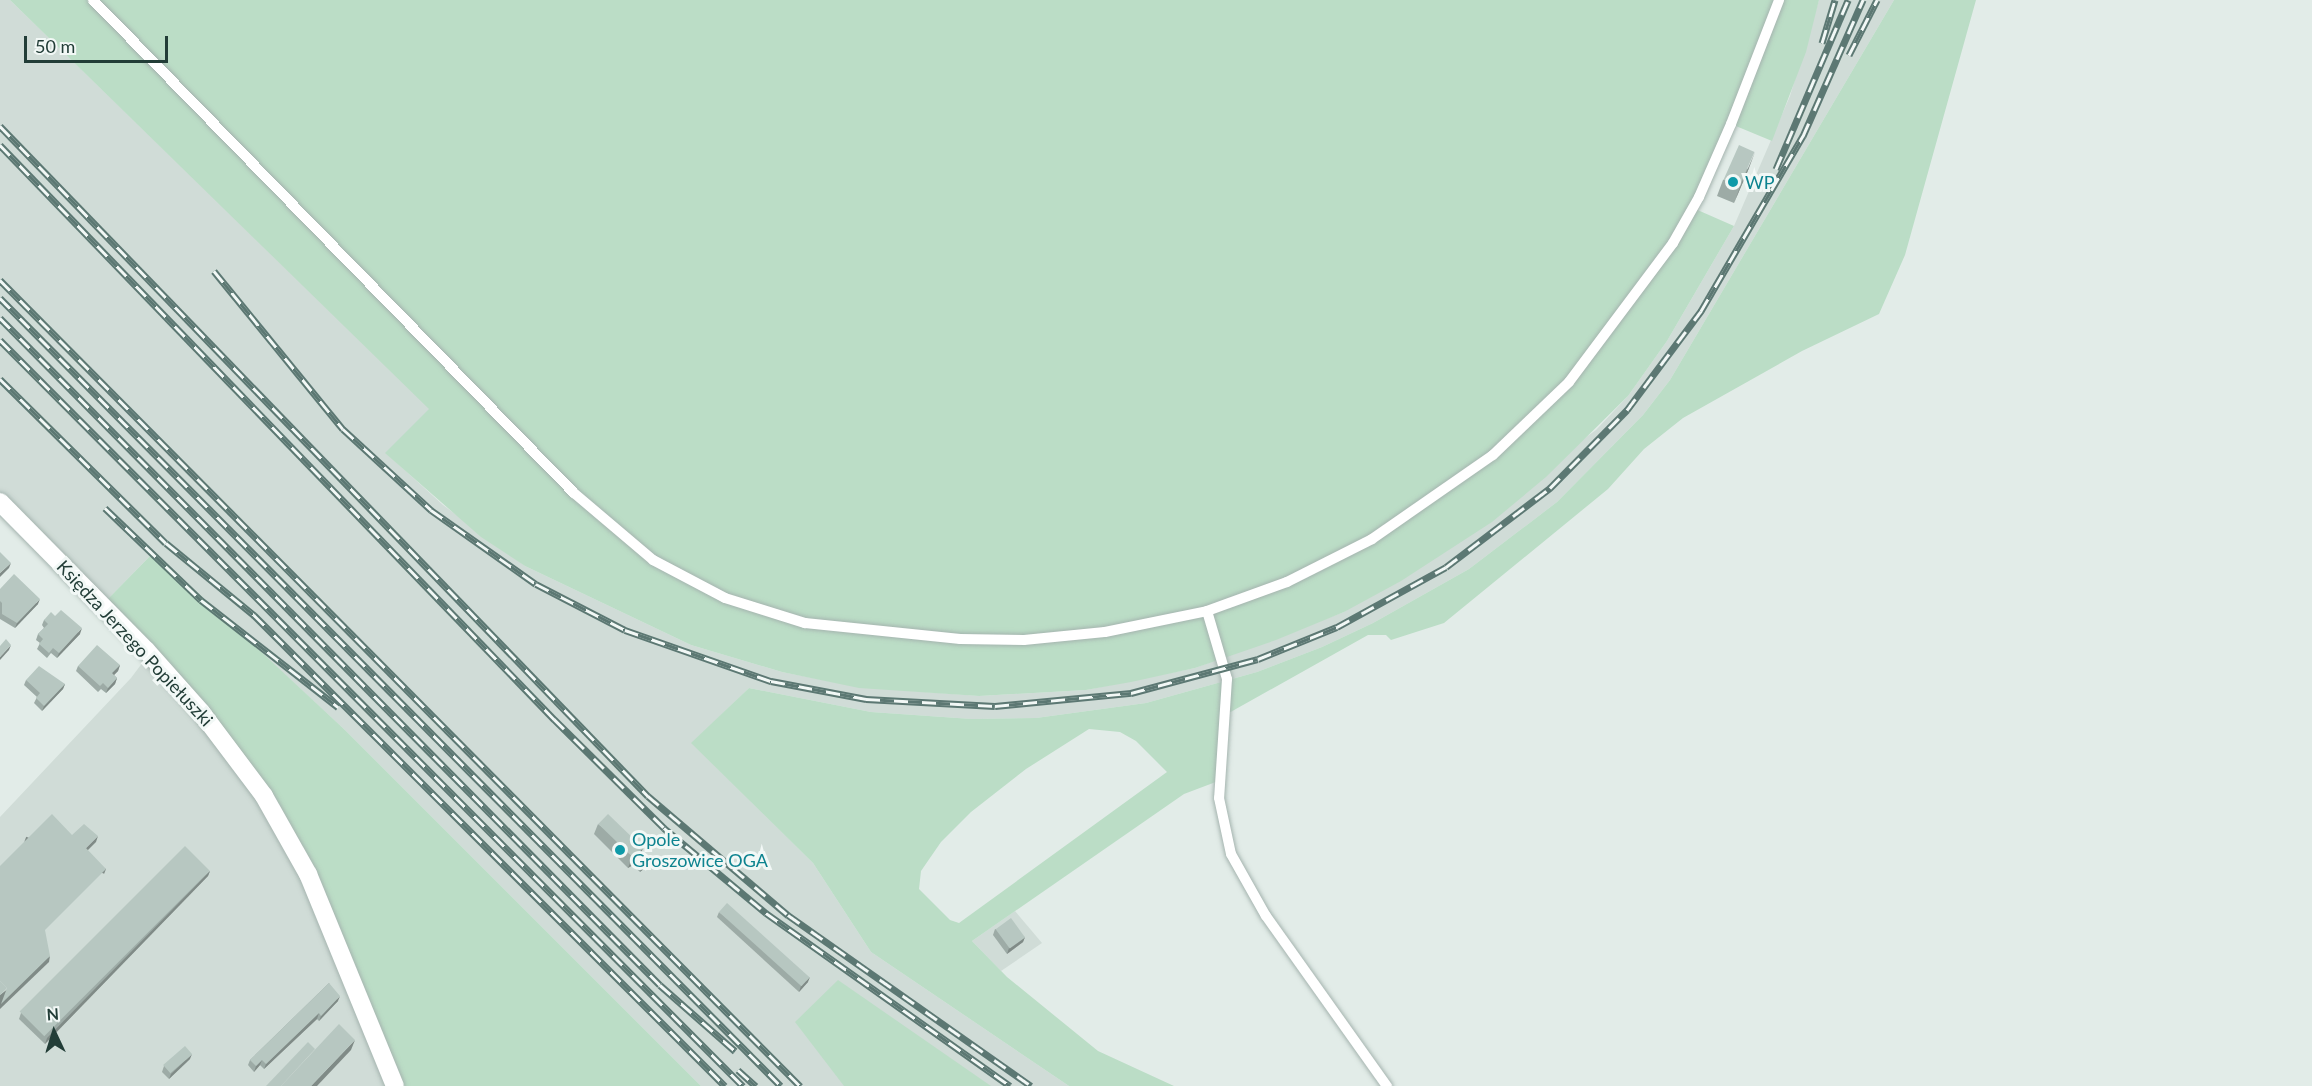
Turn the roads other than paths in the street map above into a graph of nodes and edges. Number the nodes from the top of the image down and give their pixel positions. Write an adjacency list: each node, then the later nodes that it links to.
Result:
1 (93, 0): 4 (lane)
2 (1779, 0): 4 (lane)
3 (0, 502): 5 (main road, Księdza Jerzego Popiełuszki)
4 (1207, 611): 6 (lane)
5 (395, 1086)
6 (1387, 1086)

